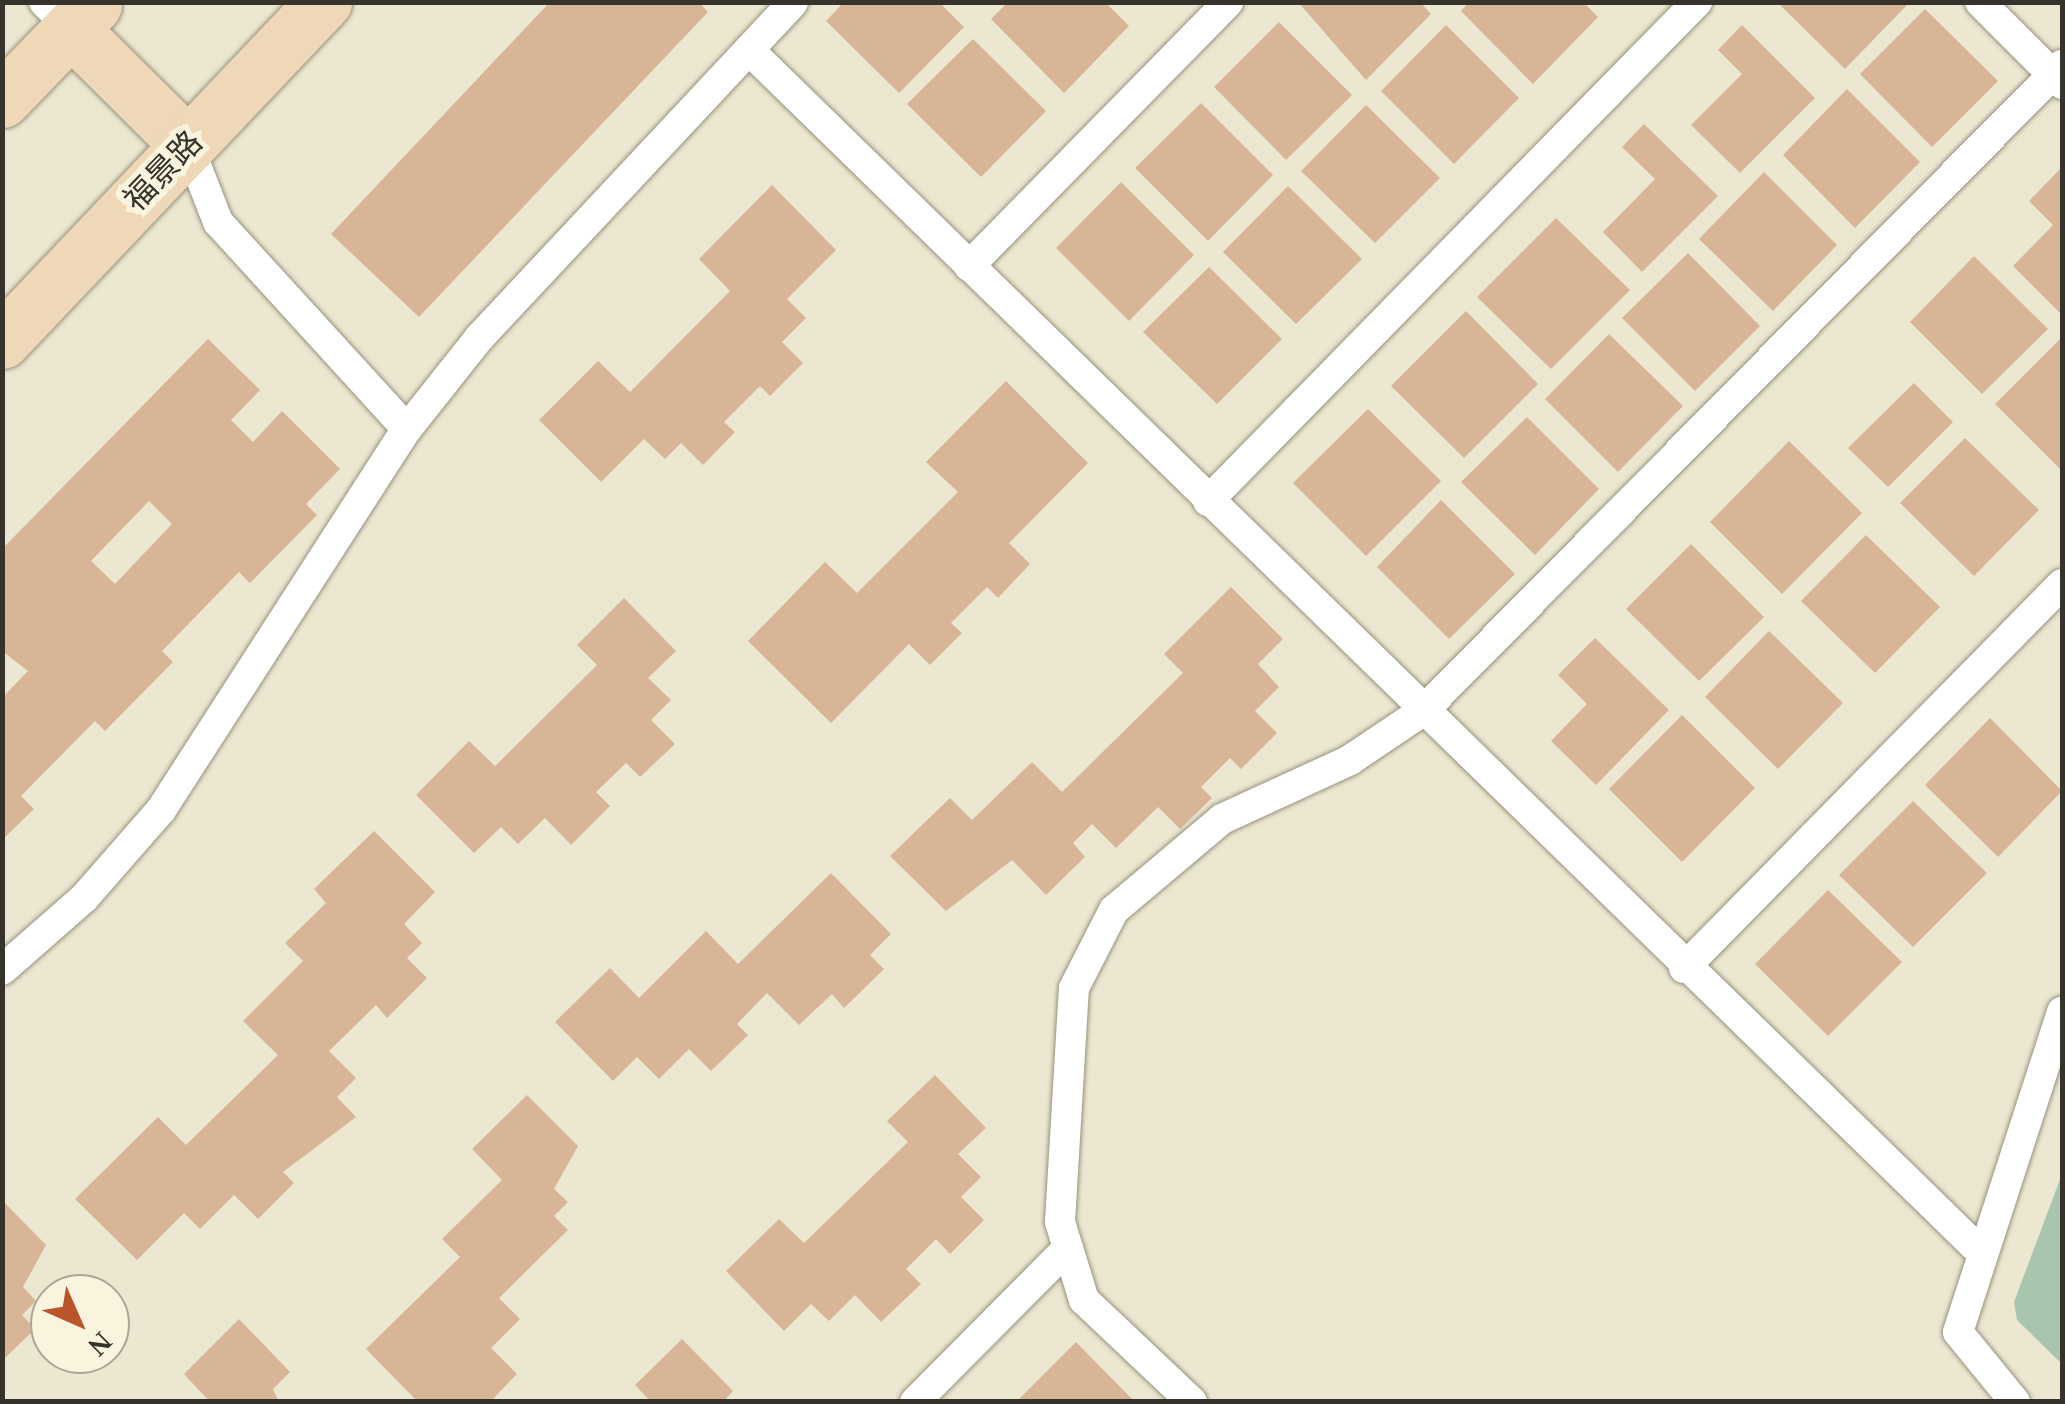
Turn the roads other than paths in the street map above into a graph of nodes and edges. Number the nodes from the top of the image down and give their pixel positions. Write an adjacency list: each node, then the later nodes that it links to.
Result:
1 (324, 2): 10 (main road, 福景路)
2 (793, 2): 7 (lane)
3 (1228, 2): 11 (lane)
4 (1697, 2): 14 (lane)
5 (1980, 2): 8 (lane)
6 (70, 11): 9 (main road); 10 (main road)
7 (749, 50): 11 (lane); 13 (lane)
8 (2059, 74): 16 (lane)
9 (2, 100)
10 (188, 145): 12 (main road, 福景路); 13 (lane)
11 (969, 266): 14 (lane)
12 (2, 340)
13 (408, 430): 18 (lane)
14 (1208, 500): 16 (lane)
15 (2062, 584): 17 (lane)
16 (1422, 711): 17 (lane); 20 (lane)
17 (1684, 968): 21 (lane)
18 (2, 970)
19 (2062, 1011): 21 (lane)
20 (1068, 1248): 22 (lane); 23 (lane)
21 (1983, 1254): 24 (lane)
22 (914, 1402)
23 (1192, 1402)
24 (2015, 1402)

